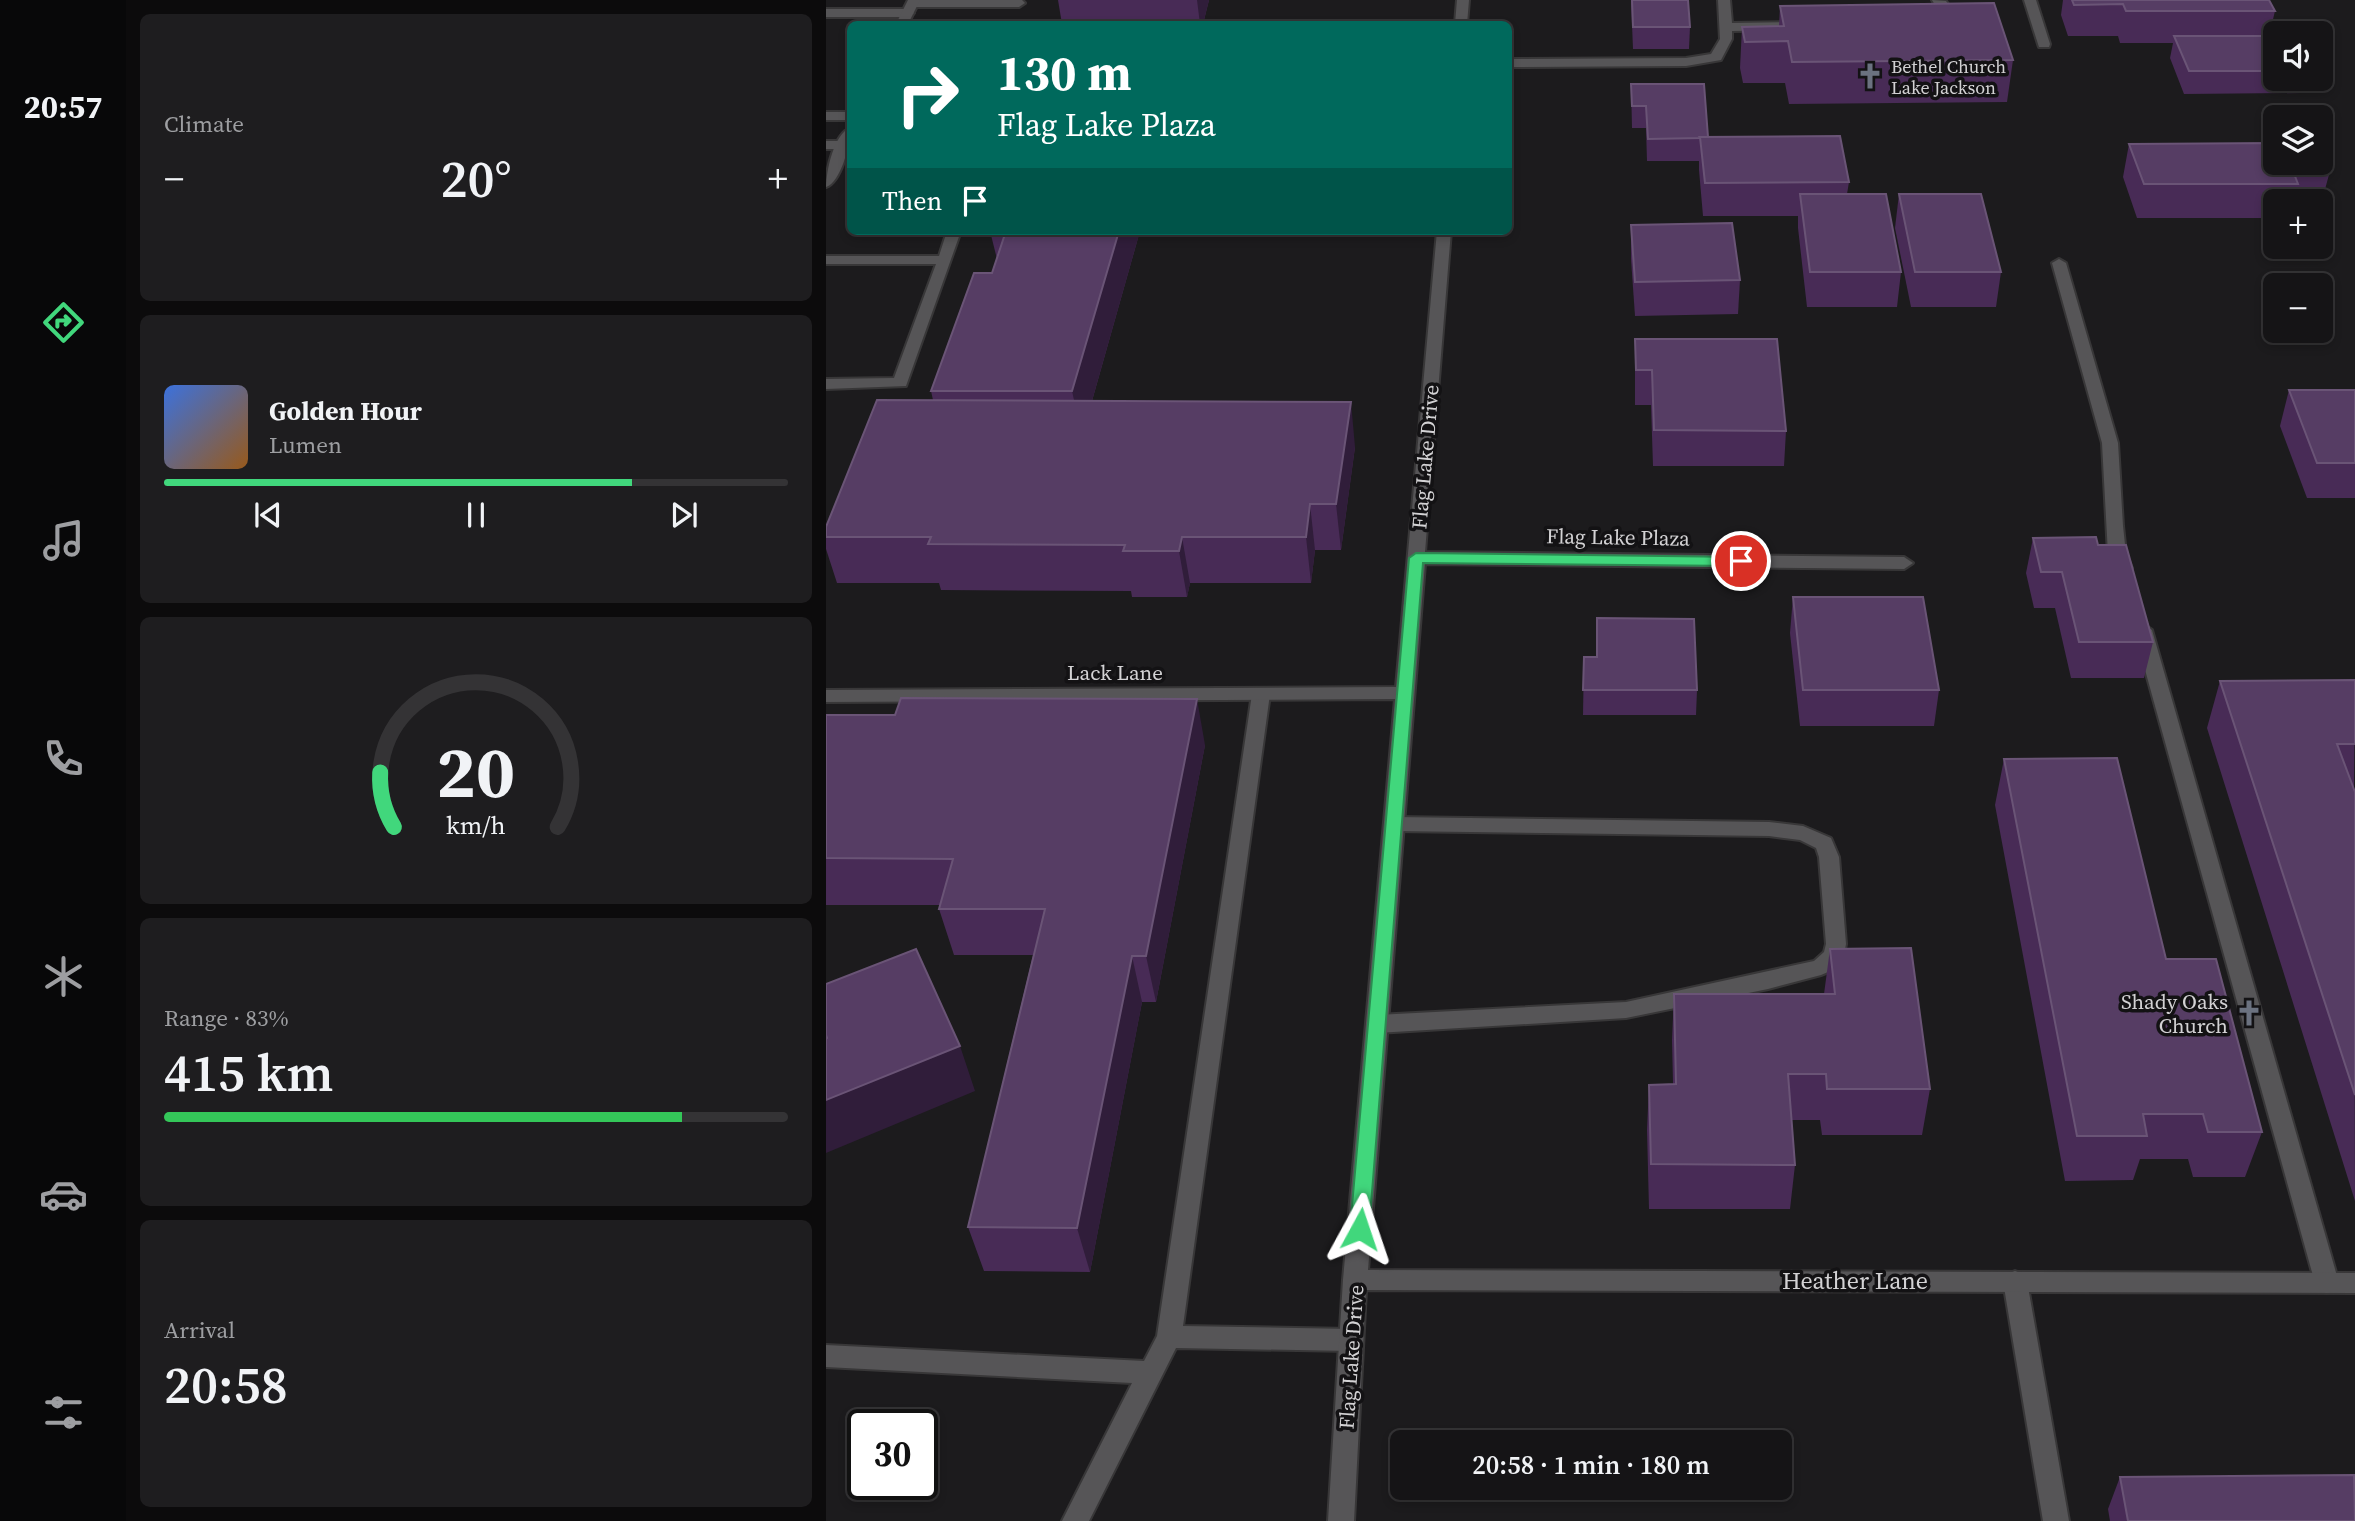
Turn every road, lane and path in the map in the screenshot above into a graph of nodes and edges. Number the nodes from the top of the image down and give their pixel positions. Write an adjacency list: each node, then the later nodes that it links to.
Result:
1 (1463, 0): 8 (street)
2 (1724, 0): 11 (street)
3 (1938, 0): 9 (street)
4 (2030, 0): 12 (street)
5 (1019, 3): 6 (street)
6 (909, 10): 7 (street)
7 (826, 13)
8 (1461, 21)
9 (1911, 23)
10 (1821, 26): 11 (street)
11 (1728, 27): 13 (street)
12 (2044, 44)
13 (1512, 63)
14 (826, 116): 15 (street)
15 (847, 116)
16 (847, 141): 18 (street)
17 (847, 143): 19 (street)
18 (826, 145)
19 (826, 183)
20 (953, 235): 23 (street)
21 (1444, 235): 26 (street, Flag Lake Drive)
22 (826, 260): 23 (street)
23 (945, 260): 25 (street)
24 (2059, 263): 28 (street)
25 (826, 384)
26 (1416, 558): 27 (street, Flag Lake Plaza); 31 (street, Flag Lake Drive)
27 (1904, 563)
28 (2131, 587)
29 (2138, 614): 37 (street)
30 (1261, 694): 31 (street, Lack Lane); 32 (street, Lack Lane); 39 (street)
31 (1404, 694): 33 (street, Flag Lake Drive)
32 (826, 696)
33 (1394, 824): 34 (street, Flag Lake Drive); 34 (street)
34 (1377, 1024): 35 (street, Flag Lake Drive)
35 (1356, 1280): 36 (street, Heather Lane); 40 (street, Flag Lake Drive)
36 (2015, 1281): 37 (street, Heather Lane); 45 (street)
37 (2327, 1283): 38 (street, Heather Lane)
38 (2355, 1283)
39 (1169, 1338): 40 (street); 42 (street)
40 (1352, 1340): 44 (street, Flag Lake Drive)
41 (826, 1356): 42 (street)
42 (1150, 1373): 43 (street)
43 (1075, 1521)
44 (1341, 1521)
45 (2056, 1521)

